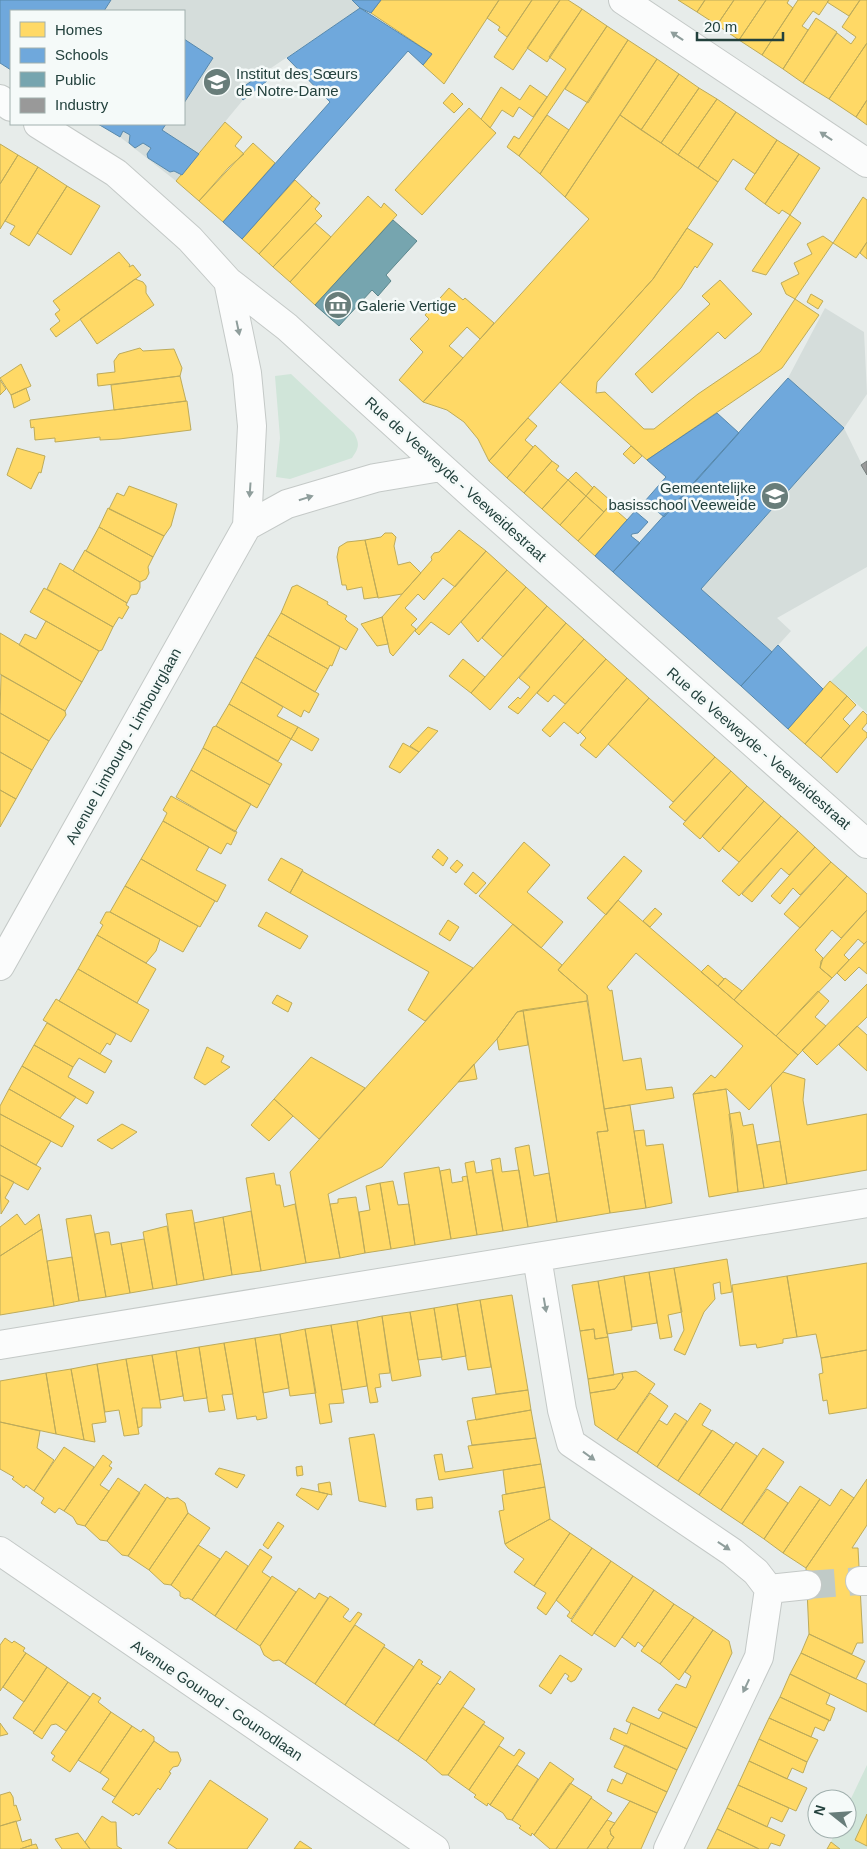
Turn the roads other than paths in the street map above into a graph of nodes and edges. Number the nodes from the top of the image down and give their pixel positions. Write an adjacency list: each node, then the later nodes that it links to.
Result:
1 (623, 0): 3 (street, one-way to 1)
2 (40, 125): 4 (street, Rue de Veeweyde - Veeweidestraat)
3 (867, 163)
4 (228, 281): 5 (street, Rue de Veeweyde - Veeweidestraat); 6 (street, Avenue Limbourg - Limbourglaan, one-way to 6)
5 (441, 467): 6 (street, one-way to 5); 7 (street, Rue de Veeweyde - Veeweidestraat)
6 (247, 526): 8 (street, Avenue Limbourg - Limbourglaan)
7 (867, 844)
8 (0, 966)
9 (867, 1203): 10 (street)
10 (537, 1257): 11 (street); 14 (street, one-way to 14)
11 (0, 1345)
12 (0, 1551): 15 (street, Avenue Gounod - Gounodlaan)
13 (808, 1585): 14 (street)
14 (769, 1589): 16 (street, one-way to 16)
15 (435, 1849)
16 (668, 1849)

